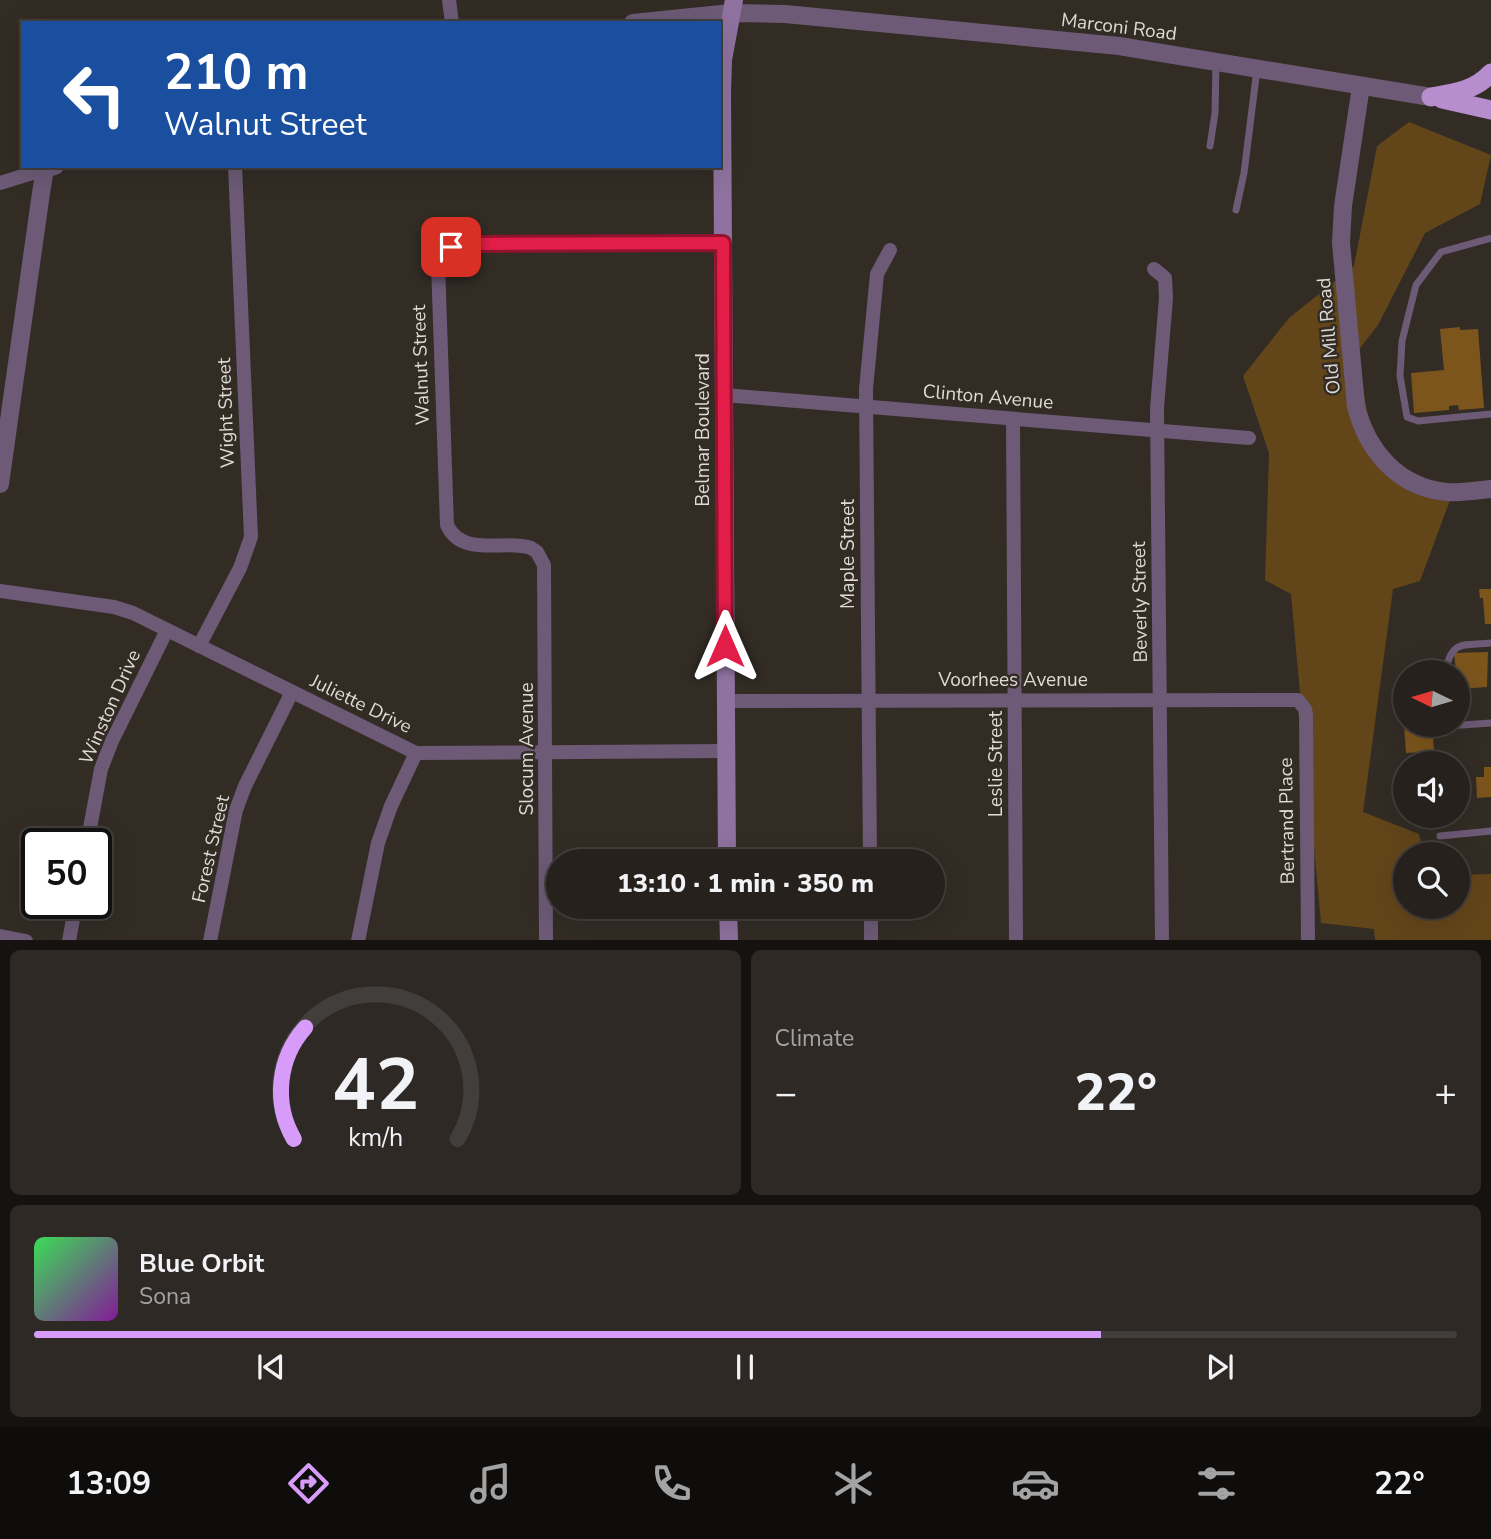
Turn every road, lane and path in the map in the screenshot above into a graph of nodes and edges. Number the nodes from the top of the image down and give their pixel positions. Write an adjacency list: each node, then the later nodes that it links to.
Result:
1 (449, 0): 3 (street)
2 (732, 6): 4 (street, Marconi Road); 5 (street, Marconi Road); 17 (main road, Belmar Boulevard)
3 (452, 21)
4 (645, 21)
5 (1216, 61): 6 (street, Marconi Road); 11 (lane)
6 (1257, 68): 8 (street, Marconi Road); 15 (lane)
7 (1491, 73): 9 (highway)
8 (1361, 86): 9 (street, Marconi Road); 27 (street, Old Mill Road)
9 (1431, 97): 10 (highway)
10 (1491, 110)
11 (1210, 146)
12 (50, 168): 14 (street); 26 (street)
13 (235, 168): 32 (street, Wight Street)
14 (0, 183)
15 (1236, 210)
16 (1491, 238): 22 (lane)
17 (723, 243): 20 (main road, Belmar Boulevard); 28 (street, Walnut Street)
18 (890, 250): 21 (street, Maple Street)
19 (1154, 269): 24 (street, Beverly Street)
20 (724, 395): 21 (street, Clinton Avenue); 38 (main road, Belmar Boulevard)
21 (866, 406): 23 (street, Clinton Avenue); 36 (street, Maple Street)
22 (1491, 414)
23 (1013, 419): 24 (street, Clinton Avenue); 37 (street, Leslie Street)
24 (1157, 430): 25 (street, Clinton Avenue); 35 (street, Beverly Street)
25 (1250, 438)
26 (0, 484)
27 (1491, 489)
28 (542, 559): 43 (street, Slocum Avenue)
29 (0, 591): 30 (street, Juliette Drive)
30 (167, 630): 32 (street, Juliette Drive); 45 (street, Winston Drive)
31 (1491, 643): 33 (lane)
32 (199, 646): 34 (street, Juliette Drive)
33 (1448, 660)
34 (292, 692): 44 (street, Juliette Drive); 56 (street, Forest Street)
35 (1160, 699): 37 (street, Voorhees Avenue); 39 (street, Voorhees Avenue); 62 (street, Beverly Street)
36 (868, 700): 37 (street, Voorhees Avenue); 38 (street, Voorhees Avenue); 49 (street, Maple Street)
37 (1015, 700): 61 (street, Leslie Street)
38 (725, 701): 42 (main road, Belmar Boulevard)
39 (1301, 702): 63 (street, Bertrand Place)
40 (1491, 723): 41 (lane)
41 (1470, 724)
42 (725, 751): 43 (street, Juliette Drive); 48 (main road, Belmar Boulevard)
43 (546, 752): 44 (street, Juliette Drive); 58 (street, Slocum Avenue)
44 (416, 753): 57 (street)
45 (90, 828)
46 (1491, 831): 47 (lane)
47 (1440, 836)
48 (727, 849)
49 (870, 849)
50 (73, 919): 55 (street)
51 (728, 919): 59 (main road)
52 (871, 919): 60 (street)
53 (0, 936): 54 (street)
54 (26, 940)
55 (69, 940)
56 (210, 940)
57 (358, 940)
58 (547, 940)
59 (729, 940)
60 (871, 940)
61 (1016, 940)
62 (1162, 940)
63 (1308, 940)

